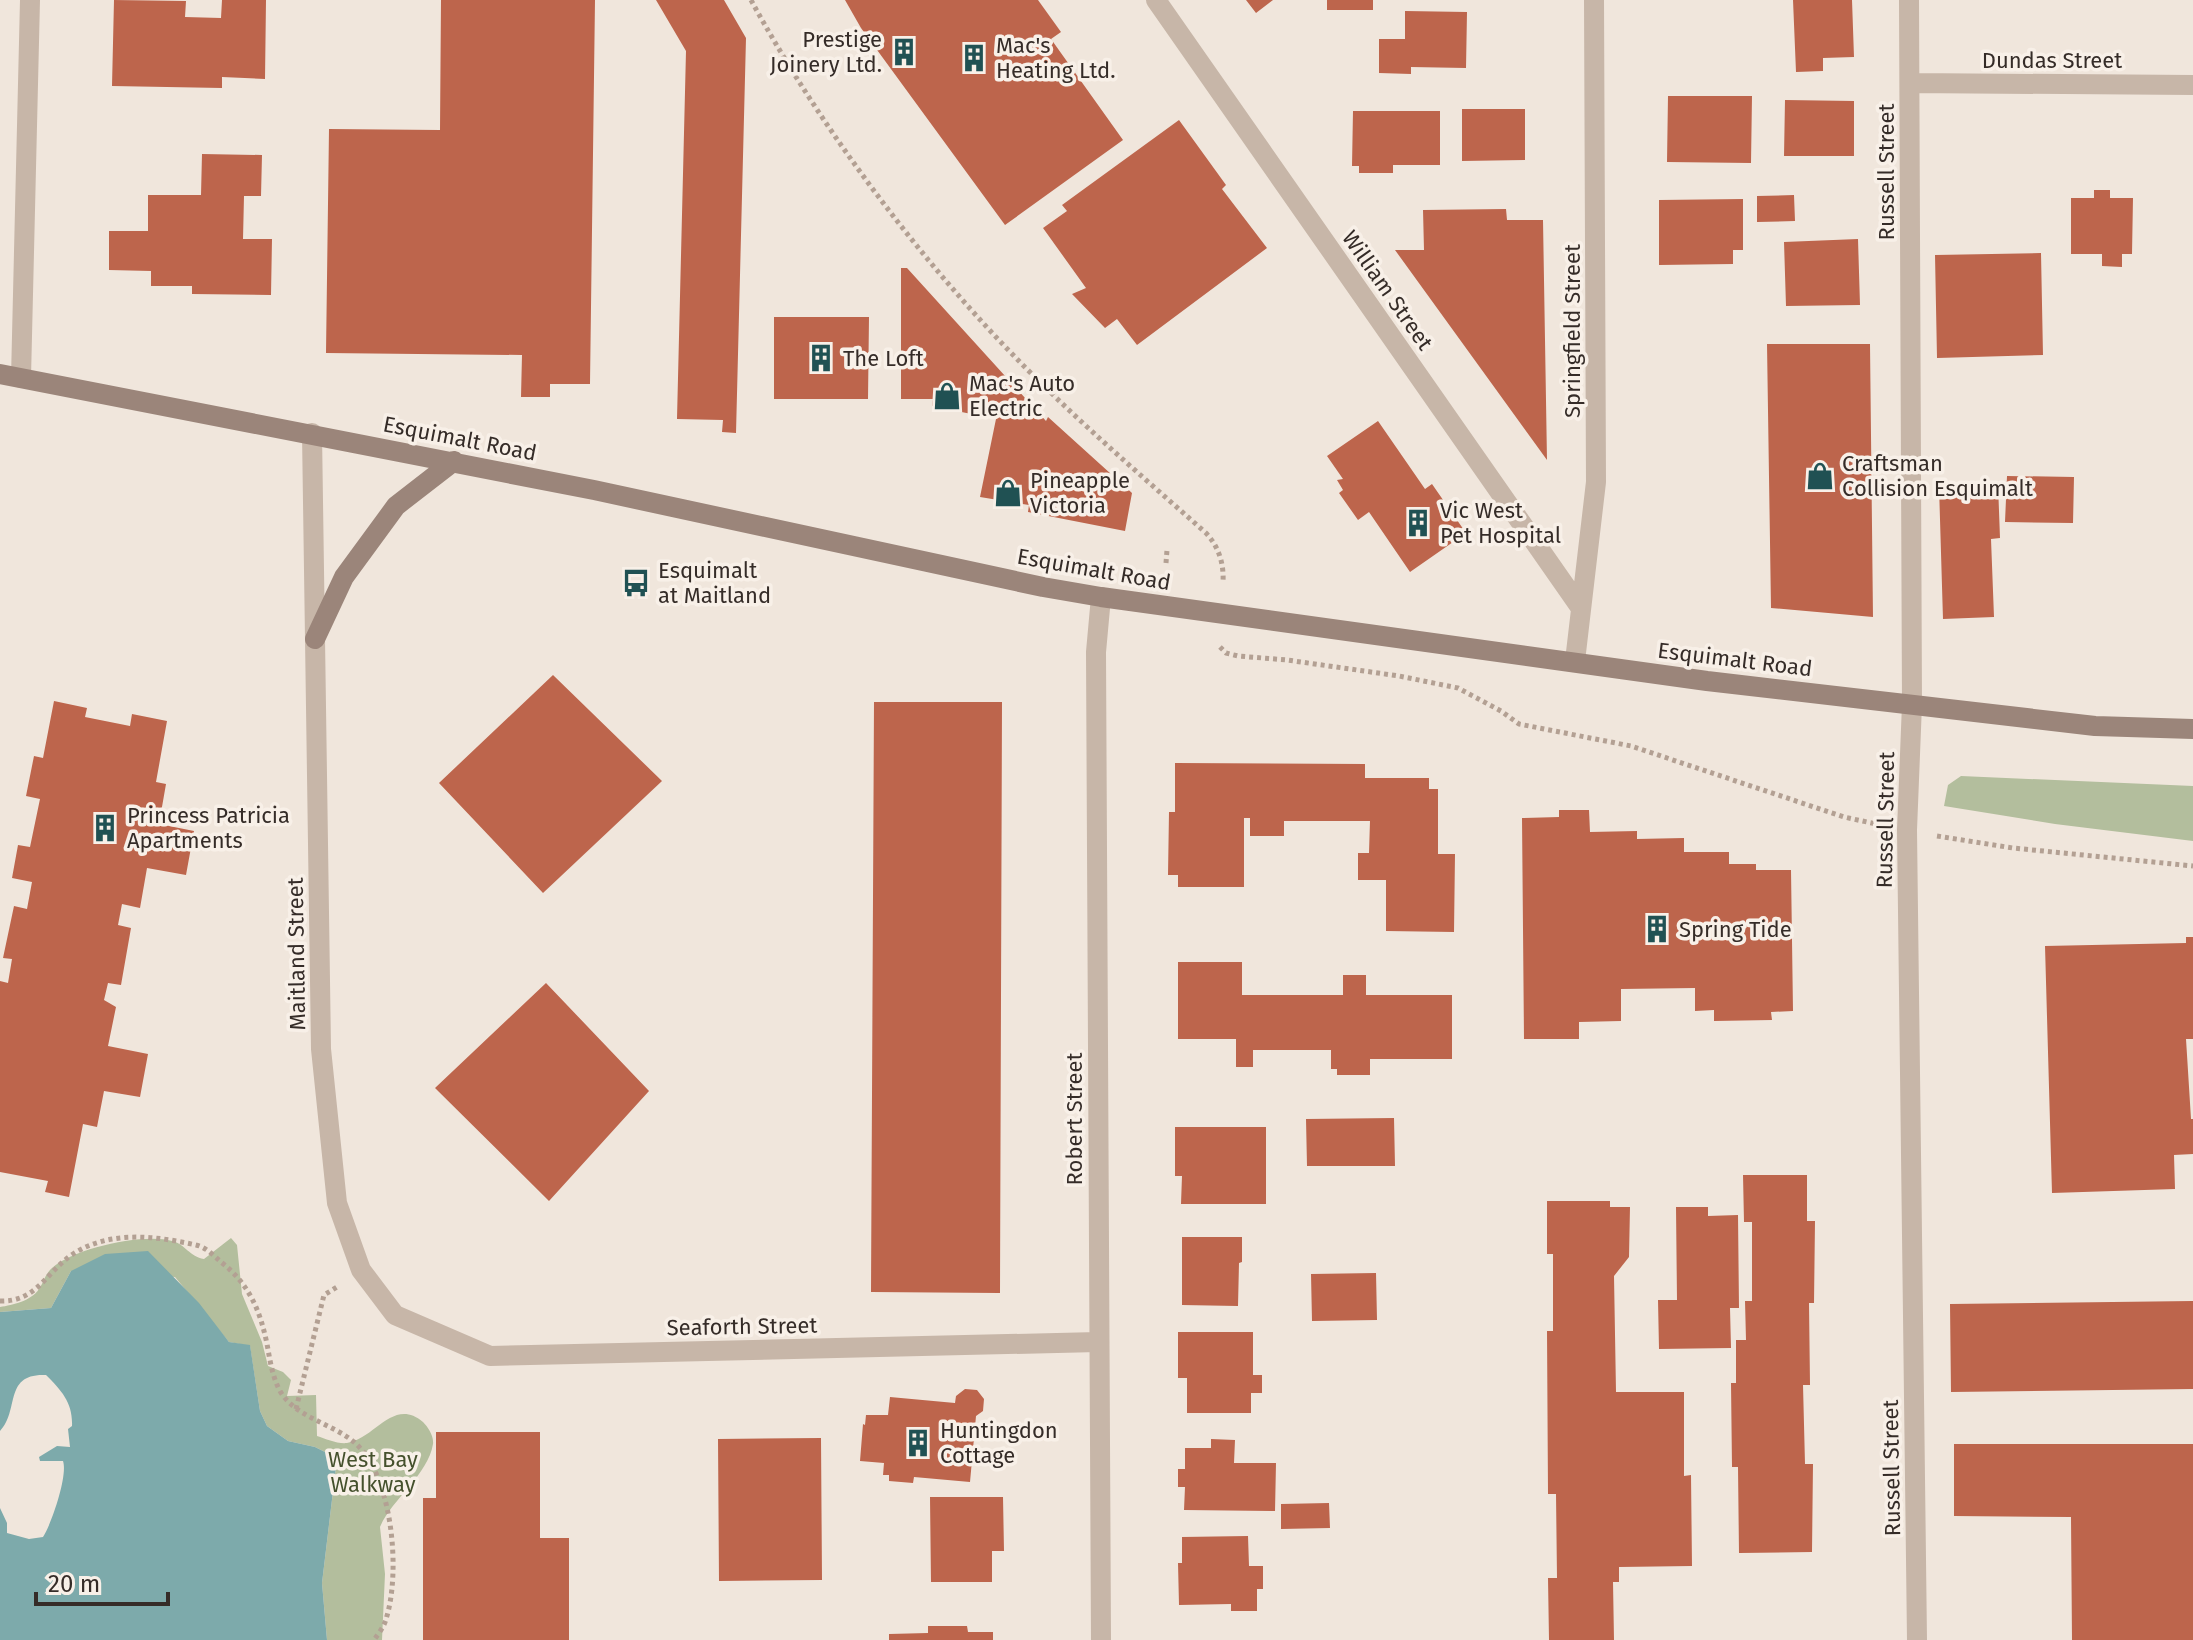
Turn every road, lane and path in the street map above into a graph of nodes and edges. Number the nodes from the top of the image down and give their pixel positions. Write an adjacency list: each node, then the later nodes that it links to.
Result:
1 (30, 0): 9 (street)
2 (751, 0): 14 (path)
3 (1156, 0): 16 (street, William Street)
4 (1594, 0): 16 (street, Springfield Street)
5 (1909, 0): 6 (street, Russell Street)
6 (1910, 83): 7 (street, Dundas Street); 20 (street, Russell Street)
7 (2193, 85)
8 (0, 374): 9 (main road, Esquimalt Road)
9 (21, 378): 10 (main road, Esquimalt Road)
10 (312, 433): 11 (main road, Esquimalt Road); 17 (street, Maitland Street)
11 (454, 461): 15 (main road, Esquimalt Road); 17 (main road)
12 (1167, 550): 13 (path)
13 (1166, 563)
14 (1224, 576)
15 (1101, 597): 19 (main road, Esquimalt Road); 28 (street, Robert Street)
16 (1580, 607): 19 (street, Springfield Street)
17 (315, 639): 27 (street, Maitland Street)
18 (1217, 639): 22 (path)
19 (1575, 661): 20 (main road, Esquimalt Road)
20 (1912, 704): 21 (main road, Esquimalt Road); 32 (street, Russell Street)
21 (2193, 729)
22 (1844, 817)
23 (1970, 843): 24 (path)
24 (2193, 866)
25 (324, 1295): 29 (path)
26 (0, 1301): 29 (path)
27 (395, 1315): 28 (street, Seaforth Street)
28 (1098, 1342): 31 (street, Robert Street)
29 (296, 1409): 30 (path)
30 (374, 1640)
31 (1101, 1640)
32 (1917, 1640)

